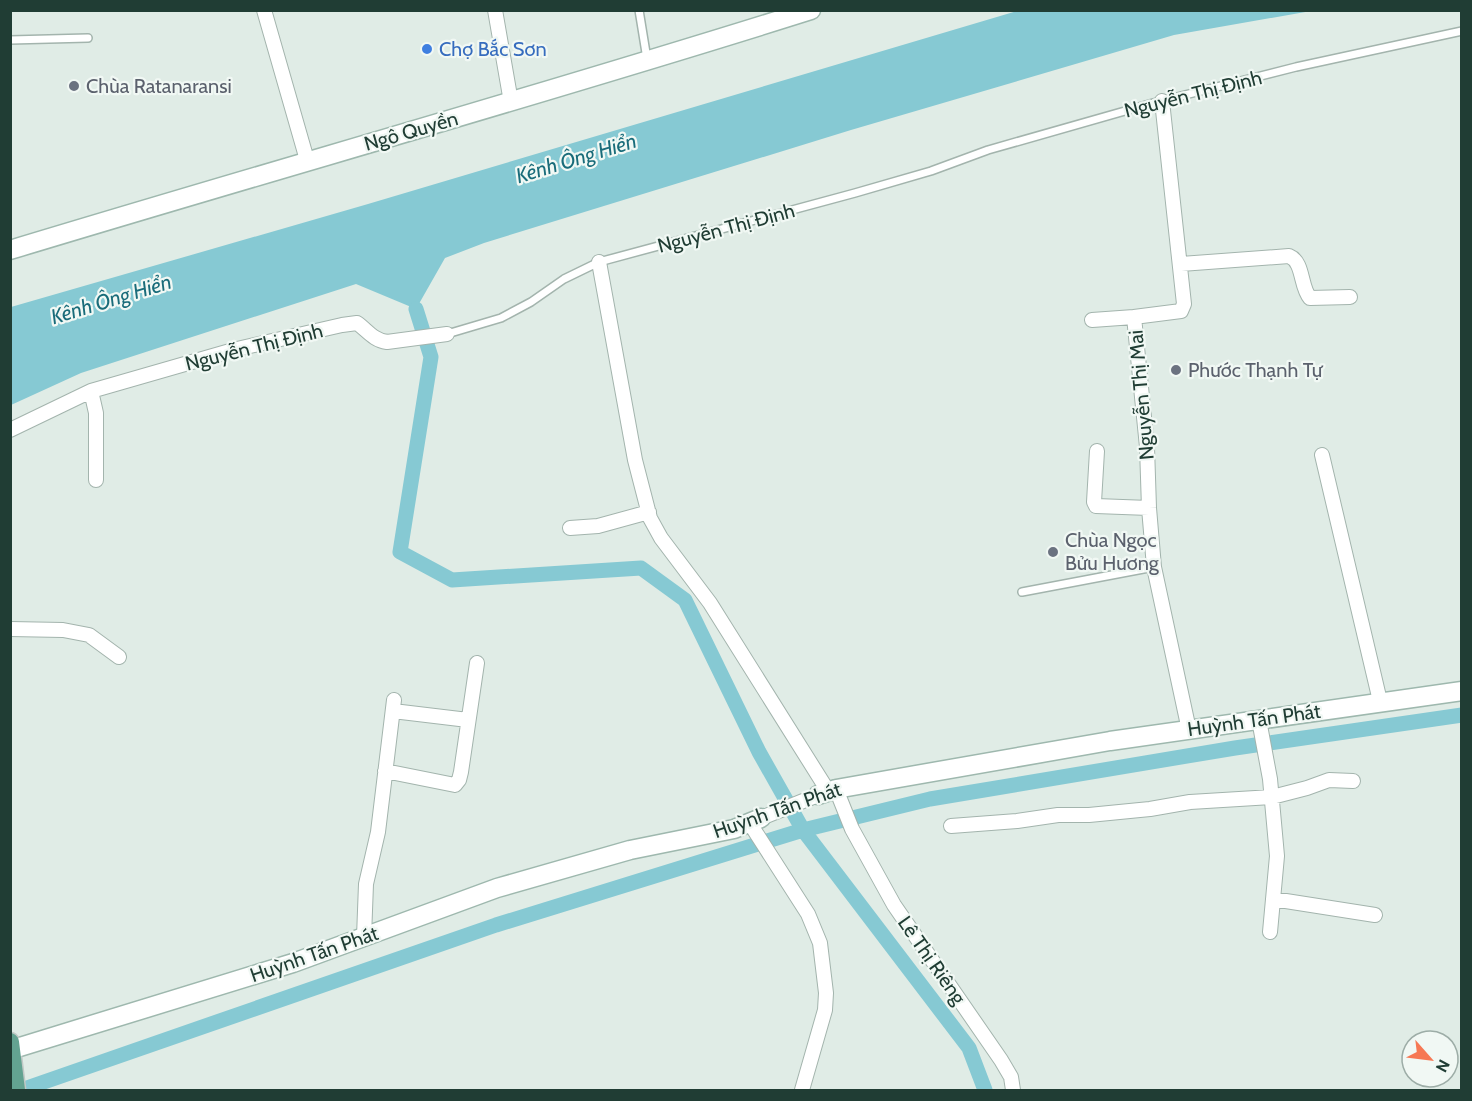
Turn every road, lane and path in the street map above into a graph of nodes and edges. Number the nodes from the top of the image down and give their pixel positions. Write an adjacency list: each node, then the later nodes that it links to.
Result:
1 (264, 10): 11 (street)
2 (495, 10): 10 (street)
3 (639, 10): 8 (lane)
4 (811, 10): 8 (street, Ngô Quyền)
5 (1461, 31): 9 (lane, Nguyễn Thị Định)
6 (87, 38): 7 (lane)
7 (10, 40)
8 (647, 62): 10 (street, Ngô Quyền)
9 (1162, 101): 13 (lane, Nguyễn Thị Định); 14 (street, Nguyễn Thị Mai)
10 (512, 102): 11 (street, Ngô Quyền)
11 (307, 160): 12 (street, Ngô Quyền)
12 (10, 250)
13 (599, 262): 18 (lane, Nguyễn Thị Định); 25 (street, Lê Thị Riêng)
14 (1181, 264): 15 (street); 16 (street, Nguyễn Thị Mai)
15 (1350, 297)
16 (1134, 317): 17 (street); 24 (street, Nguyễn Thị Mai)
17 (1092, 320)
18 (447, 334): 19 (street, Nguyễn Thị Định)
19 (91, 391): 20 (street, Nguyễn Thị Định); 23 (street)
20 (10, 430)
21 (1097, 451): 24 (street)
22 (1322, 455): 33 (street)
23 (96, 480)
24 (1149, 508): 27 (street, Nguyễn Thị Mai)
25 (649, 512): 26 (street); 39 (street, Lê Thị Riêng)
26 (570, 528)
27 (1154, 567): 28 (lane); 36 (street, Nguyễn Thị Mai)
28 (1022, 592)
29 (10, 629): 30 (street)
30 (119, 657)
31 (477, 663): 34 (street)
32 (1461, 691): 33 (street, Huỳnh Tấn Phát)
33 (1380, 701): 35 (street, Huỳnh Tấn Phát)
34 (468, 720): 37 (street); 37 (street)
35 (1261, 728): 36 (street, Huỳnh Tấn Phát); 40 (street)
36 (1189, 730): 39 (street, Huỳnh Tấn Phát)
37 (385, 771): 46 (street)
38 (1353, 781): 40 (street)
39 (830, 793): 41 (street, Huỳnh Tấn Phát); 50 (street, Lê Thị Riêng)
40 (1272, 797): 42 (street); 43 (street)
41 (756, 825): 46 (street, Huỳnh Tấn Phát); 49 (street)
42 (951, 826)
43 (1273, 899): 44 (street); 45 (street)
44 (1375, 915)
45 (1270, 932)
46 (364, 937): 47 (street, Huỳnh Tấn Phát)
47 (11, 1047): 48 (main road)
48 (15, 1082)
49 (802, 1090)
50 (1014, 1090)

